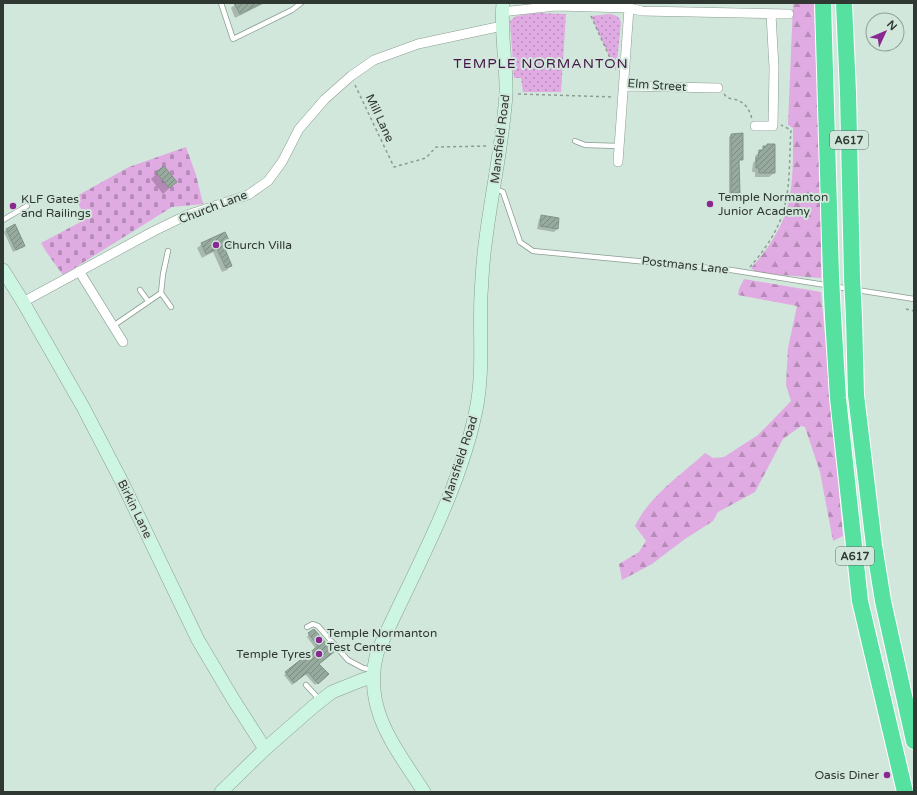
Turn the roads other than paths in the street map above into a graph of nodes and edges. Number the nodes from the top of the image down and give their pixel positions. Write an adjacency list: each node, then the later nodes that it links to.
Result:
1 (221, 3): 2 (lane)
2 (301, 3)
3 (823, 3): 38 (highway, A617, bridge)
4 (844, 3): 34 (highway, A617, bridge)
5 (503, 7): 6 (street); 9 (main road, Mansfield Road)
6 (629, 8): 7 (street); 10 (street, Elm Street)
7 (772, 14): 8 (street); 12 (street)
8 (789, 14)
9 (502, 26): 16 (main road, Mansfield Road); 21 (street, Church Lane)
10 (623, 86): 11 (street, Elm Street); 14 (street)
11 (718, 88)
12 (755, 126)
13 (576, 141): 14 (lane)
14 (619, 146): 15 (street)
15 (618, 162)
16 (494, 189): 24 (lane, Postmans Lane); 31 (main road, Mansfield Road)
17 (27, 206): 18 (lane)
18 (3, 220)
19 (168, 251): 23 (lane)
20 (3, 270): 25 (main road, Birkin Lane)
21 (79, 271): 25 (street, Church Lane); 28 (street)
22 (140, 290): 26 (lane)
23 (161, 293): 26 (lane); 27 (lane)
24 (914, 299)
25 (23, 302): 35 (main road, Birkin Lane)
26 (148, 302): 28 (lane)
27 (171, 307)
28 (113, 326): 29 (street)
29 (123, 342)
30 (307, 627): 31 (lane)
31 (373, 674): 33 (main road); 37 (main road, Mansfield Road)
32 (306, 685): 33 (lane)
33 (321, 701): 35 (main road)
34 (914, 741)
35 (265, 748): 36 (main road)
36 (221, 792)
37 (424, 792)
38 (905, 792)

